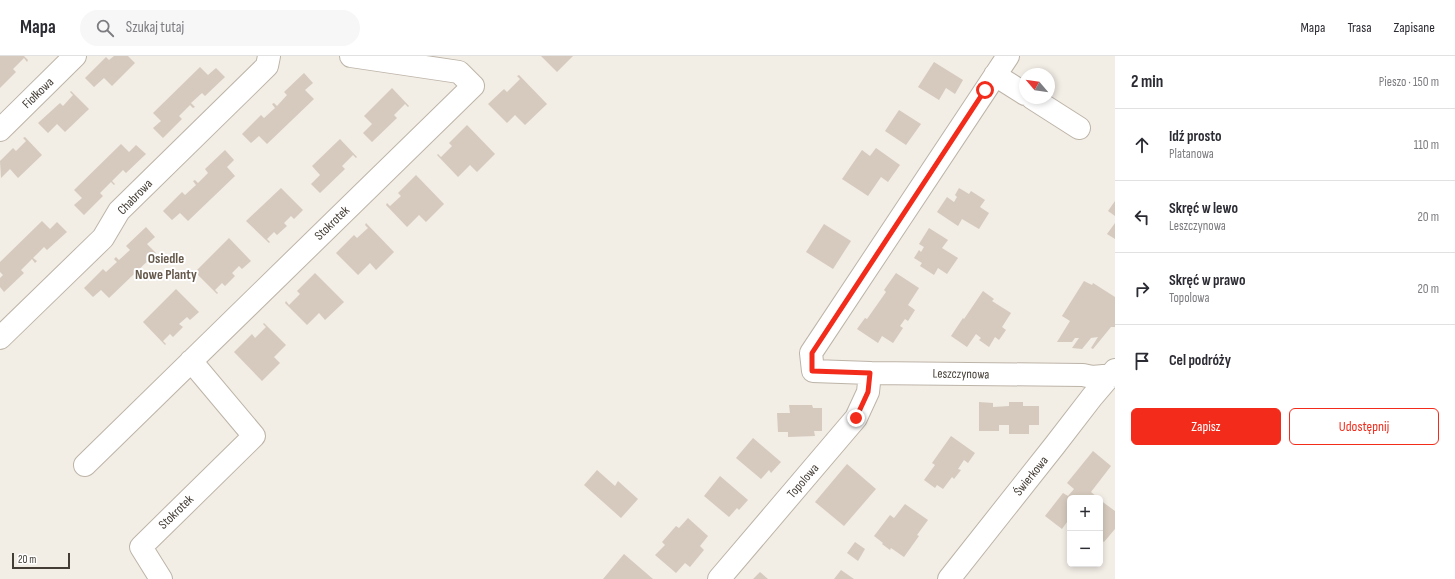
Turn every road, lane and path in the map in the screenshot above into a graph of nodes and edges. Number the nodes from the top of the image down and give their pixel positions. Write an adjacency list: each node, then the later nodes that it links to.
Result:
1 (75, 56): 9 (street, Fiołkowa)
2 (269, 56): 10 (street, Chabrowa)
3 (351, 56): 11 (street, Stokrotek)
4 (1008, 56): 5 (street)
5 (995, 74): 6 (street); 12 (street, Leszczynowa)
6 (1019, 90)
7 (1041, 104): 8 (street)
8 (1079, 128)
9 (0, 130)
10 (0, 338)
11 (191, 361): 14 (street, Stokrotek); 15 (street, Stokrotek)
12 (870, 373): 13 (street, Leszczynowa); 16 (street, Topolowa)
13 (1113, 373): 17 (street, Świerkowa)
14 (85, 465)
15 (161, 579)
16 (718, 579)
17 (949, 579)

